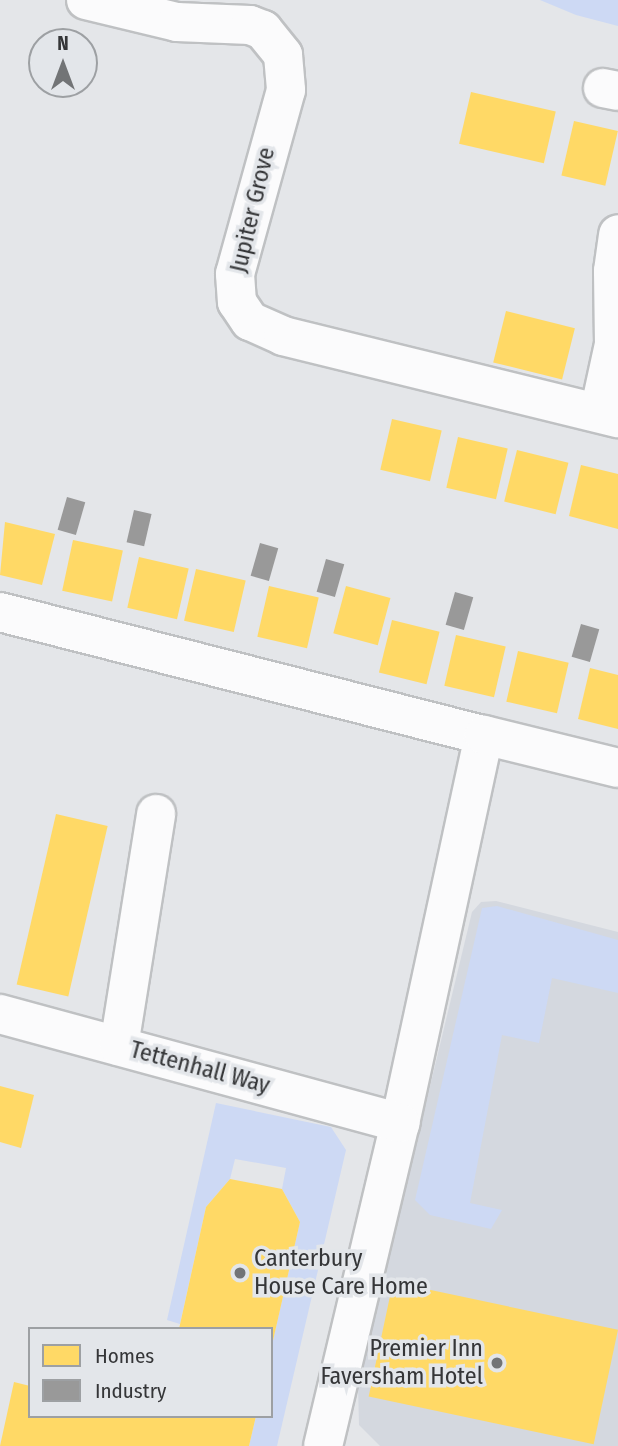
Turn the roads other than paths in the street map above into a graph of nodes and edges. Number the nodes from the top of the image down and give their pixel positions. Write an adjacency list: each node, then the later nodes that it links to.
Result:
1 (86, 0): 3 (street, Jupiter Grove)
2 (618, 234): 3 (street)
3 (608, 416)
4 (0, 612): 5 (street)
5 (484, 735): 6 (street); 10 (street)
6 (618, 768)
7 (156, 814): 9 (street)
8 (0, 1014): 9 (street, Tettenhall Way)
9 (118, 1046): 10 (street, Tettenhall Way)
10 (400, 1123): 11 (street)
11 (323, 1446)

